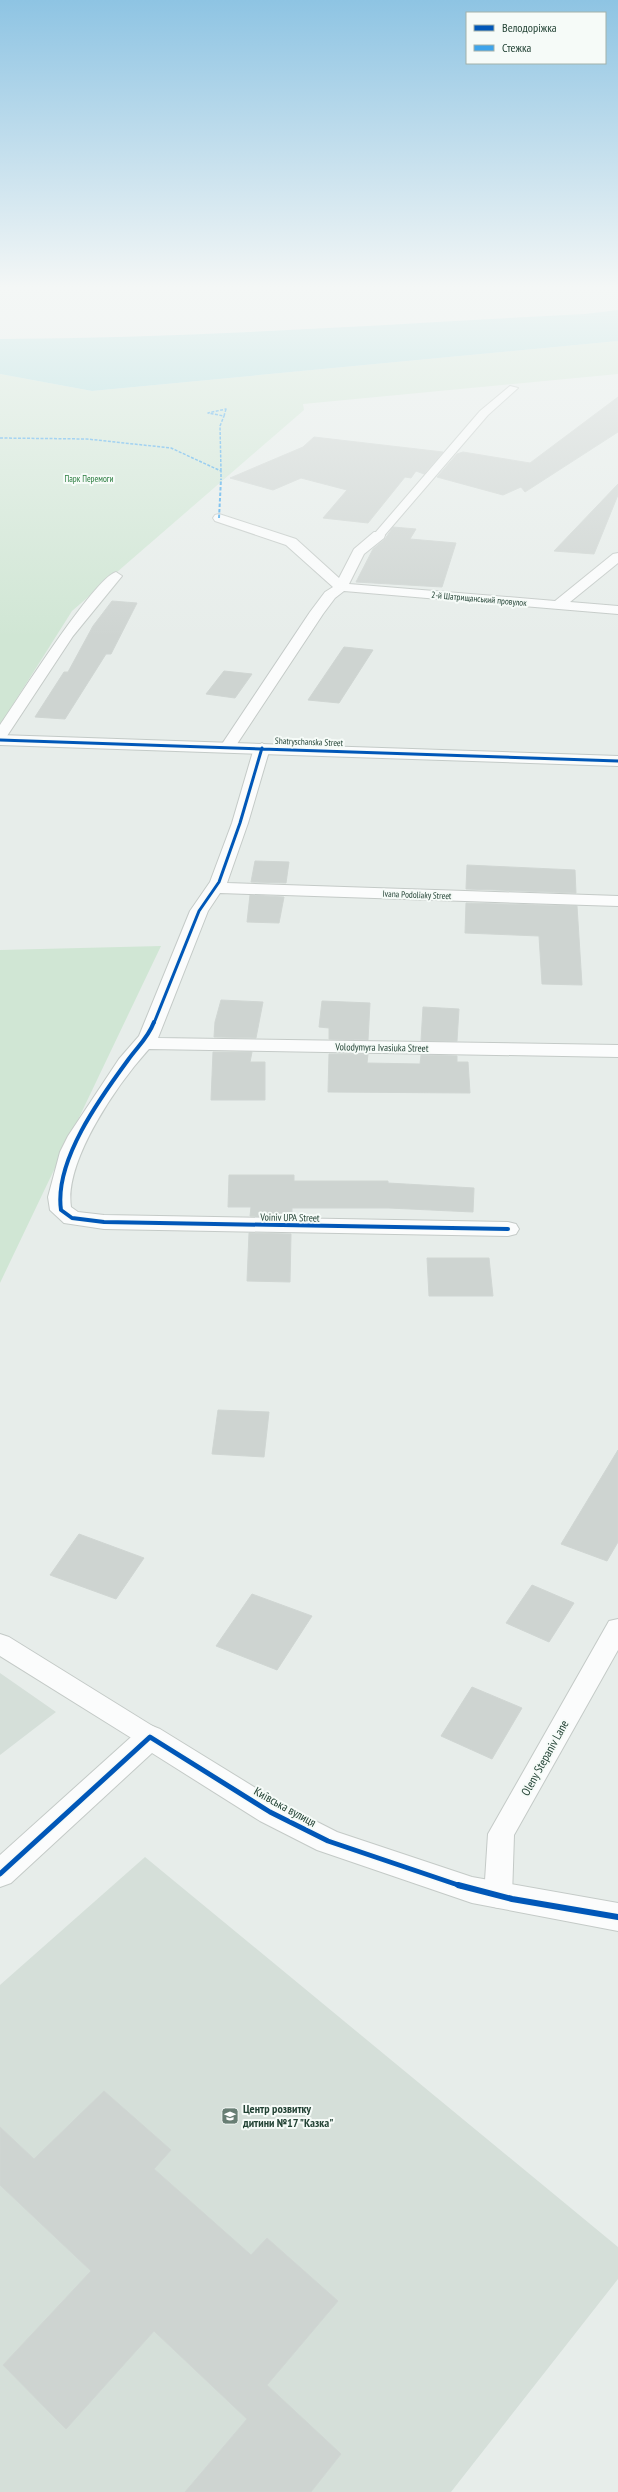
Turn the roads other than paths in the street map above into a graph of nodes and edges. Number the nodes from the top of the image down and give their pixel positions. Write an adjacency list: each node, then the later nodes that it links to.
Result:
1 (494, 405): 3 (lane)
2 (219, 518): 6 (street)
3 (379, 535): 6 (street)
4 (618, 558): 7 (street)
5 (116, 576): 9 (lane)
6 (340, 587): 7 (street, 2-й Шатрищанський провулок); 11 (street)
7 (558, 605): 8 (street, 2-й Шатрищанський провулок)
8 (618, 610)
9 (0, 736)
10 (0, 740): 11 (street, Shatryschanska Street)
11 (228, 747): 12 (street, Shatryschanska Street)
12 (262, 748): 13 (street, Shatryschanska Street); 14 (street)
13 (618, 761)
14 (216, 888): 15 (street, Ivana Podoliaky Street); 16 (street)
15 (618, 901)
16 (145, 1043): 17 (street, Volodymyra Ivasiuka Street); 18 (street, Voiniv UPA Street)
17 (618, 1051)
18 (508, 1228)
19 (618, 1628): 23 (lane, Oleny Stepaniv Lane)
20 (0, 1644): 21 (lane)
21 (150, 1737): 22 (street); 23 (street, Київська вулиця)
22 (0, 1874)
23 (498, 1896): 24 (street, Київська вулиця)
24 (618, 1917)

